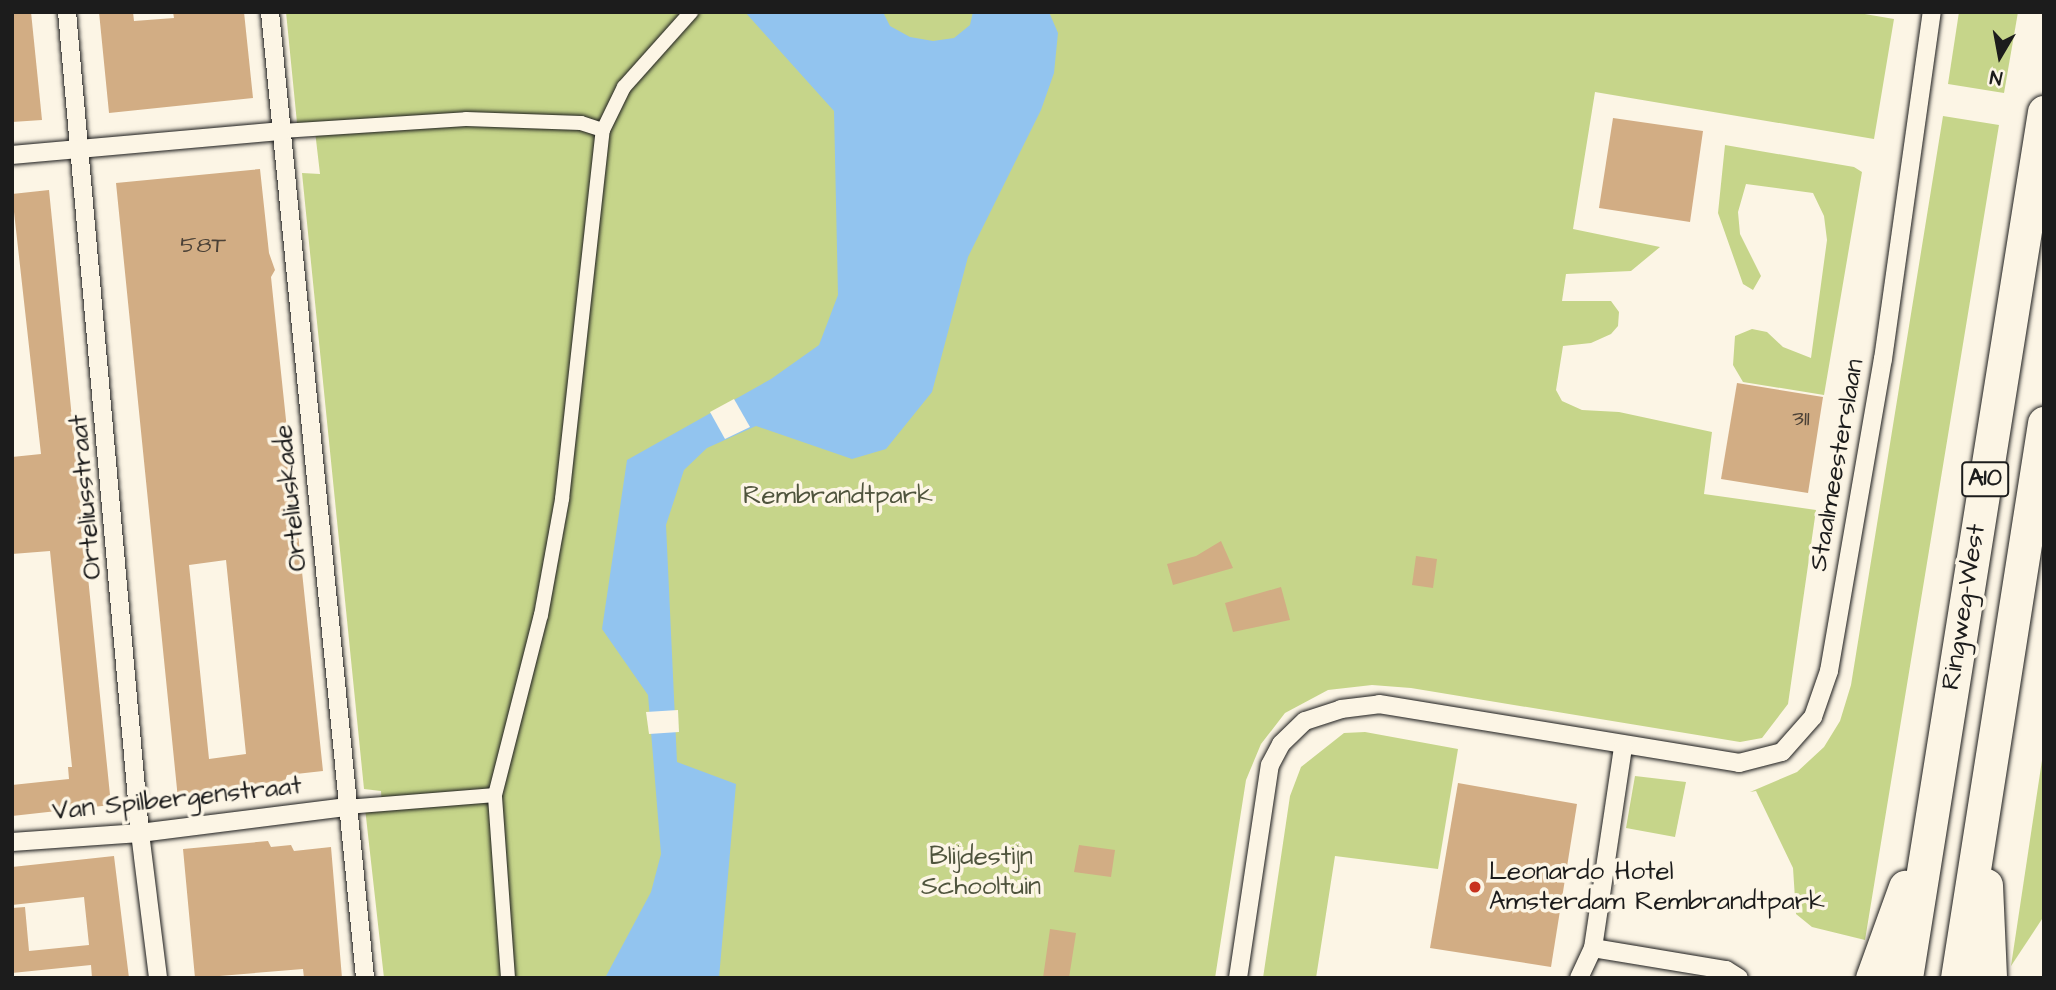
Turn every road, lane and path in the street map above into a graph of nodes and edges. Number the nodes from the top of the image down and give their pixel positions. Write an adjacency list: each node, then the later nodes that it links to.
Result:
1 (67, 12): 8 (street, Orteliusstraat)
2 (270, 12): 7 (street, Orteliuskade)
3 (691, 12): 6 (street)
4 (1932, 12): 11 (street, Staalmeesterslaan)
5 (2041, 128): 15 (highway, Ringweg-West / A10)
6 (603, 130): 7 (street); 12 (street)
7 (282, 131): 8 (street); 13 (street, Orteliuskade)
8 (83, 148): 9 (street); 16 (street, Orteliusstraat)
9 (12, 155)
10 (2044, 423): 14 (highway, Ringweg-West / A10)
11 (1623, 747): 18 (street); 22 (street, Staalmeesterslaan)
12 (495, 795): 13 (street); 21 (street)
13 (347, 807): 16 (street, Van Spilbergenstraat); 20 (street, Orteliuskade)
14 (1983, 809): 27 (highway, Ringweg-West / A10); 28 (highway, A10)
15 (1931, 815): 25 (highway, A10); 26 (highway, Ringweg-West / A10)
16 (140, 833): 17 (street, Van Spilbergenstraat); 19 (street, Orteliusstraat)
17 (12, 842)
18 (1593, 948): 23 (street); 24 (street)
19 (158, 978)
20 (365, 978)
21 (508, 978)
22 (1238, 978)
23 (1579, 978)
24 (1739, 978)
25 (1872, 978)
26 (1906, 978)
27 (1957, 978)
28 (1990, 978)

